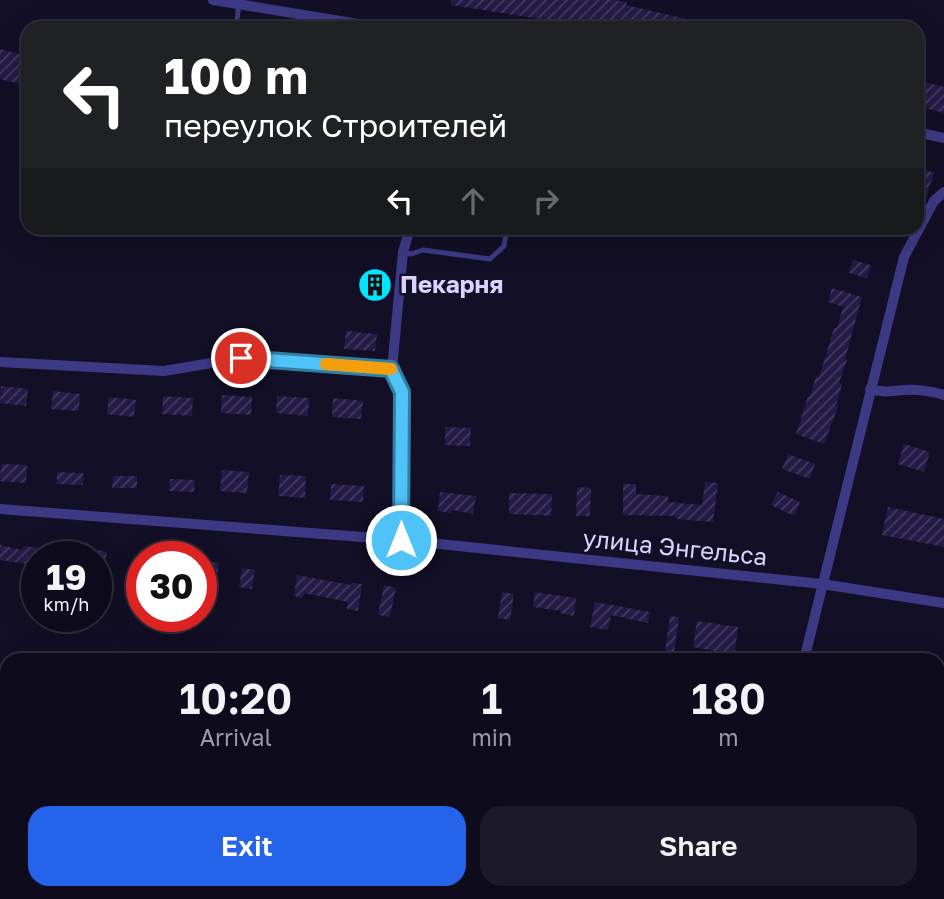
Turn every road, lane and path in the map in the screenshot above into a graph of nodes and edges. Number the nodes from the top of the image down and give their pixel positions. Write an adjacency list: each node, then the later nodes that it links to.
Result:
1 (213, 0): 2 (street)
2 (239, 4): 3 (lane); 4 (street)
3 (237, 21)
4 (341, 21)
5 (924, 134): 6 (street)
6 (944, 138)
7 (944, 192): 8 (street)
8 (924, 220)
9 (408, 235): 12 (street)
10 (506, 235): 12 (lane)
11 (916, 235): 15 (street)
12 (403, 252): 14 (street)
13 (0, 362): 14 (street)
14 (391, 369): 18 (street)
15 (870, 389): 16 (street); 19 (street)
16 (944, 395)
17 (0, 509): 18 (street, улица Энгельса)
18 (401, 540): 19 (street, улица Энгельса)
19 (822, 584): 20 (street, улица Энгельса); 21 (street)
20 (944, 603)
21 (806, 653)

